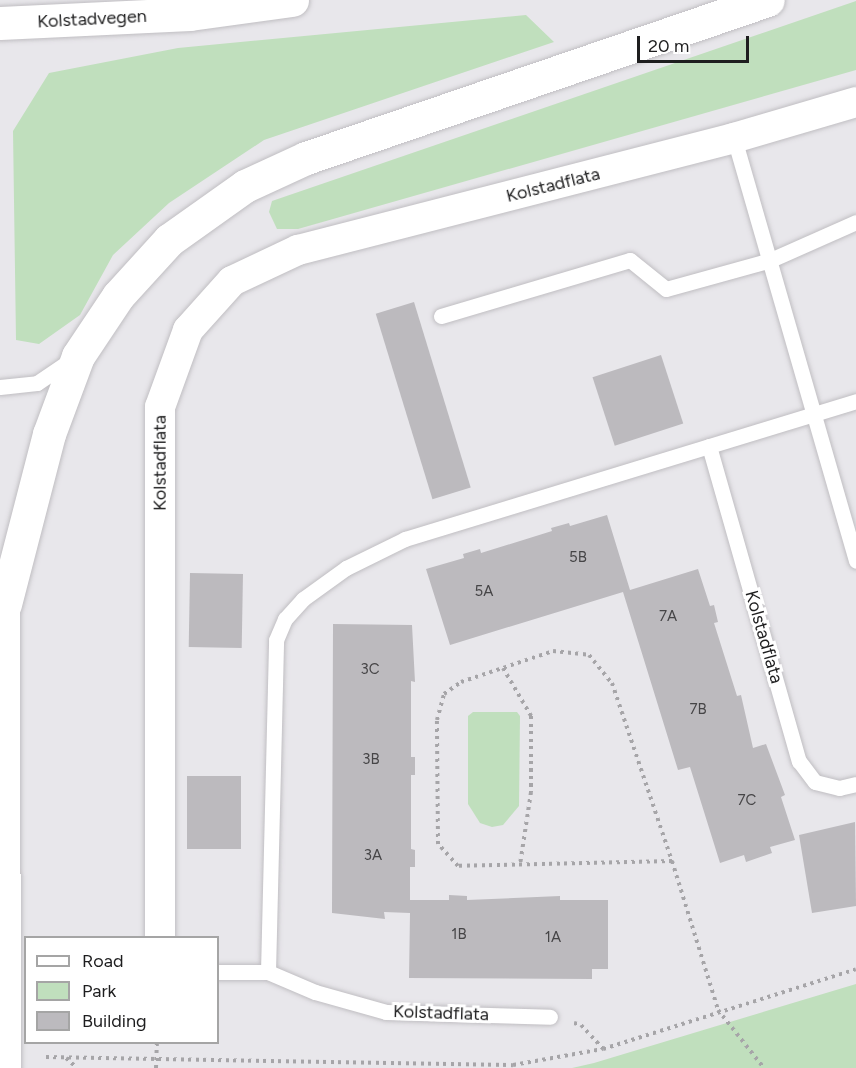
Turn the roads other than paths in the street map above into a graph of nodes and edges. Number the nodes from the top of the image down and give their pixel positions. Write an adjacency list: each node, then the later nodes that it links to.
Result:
1 (291, 0): 3 (street, Kolstadvegen)
2 (768, 0): 9 (street)
3 (0, 23)
4 (856, 102): 5 (street, Kolstadflata)
5 (734, 138): 7 (lane); 18 (street, Kolstadflata)
6 (856, 222): 7 (lane)
7 (768, 261): 8 (lane); 12 (lane)
8 (441, 316)
9 (78, 356): 10 (lane); 16 (street)
10 (0, 387)
11 (856, 401): 12 (lane)
12 (815, 413): 13 (lane); 15 (lane)
13 (710, 446): 17 (lane, Kolstadflata); 20 (lane)
14 (0, 548): 16 (street)
15 (856, 561)
16 (2, 613): 22 (street)
17 (856, 784)
18 (160, 936)
19 (219, 972): 20 (lane, Kolstadflata)
20 (267, 972): 21 (lane, Kolstadflata)
21 (550, 1017)
22 (4, 1068)

